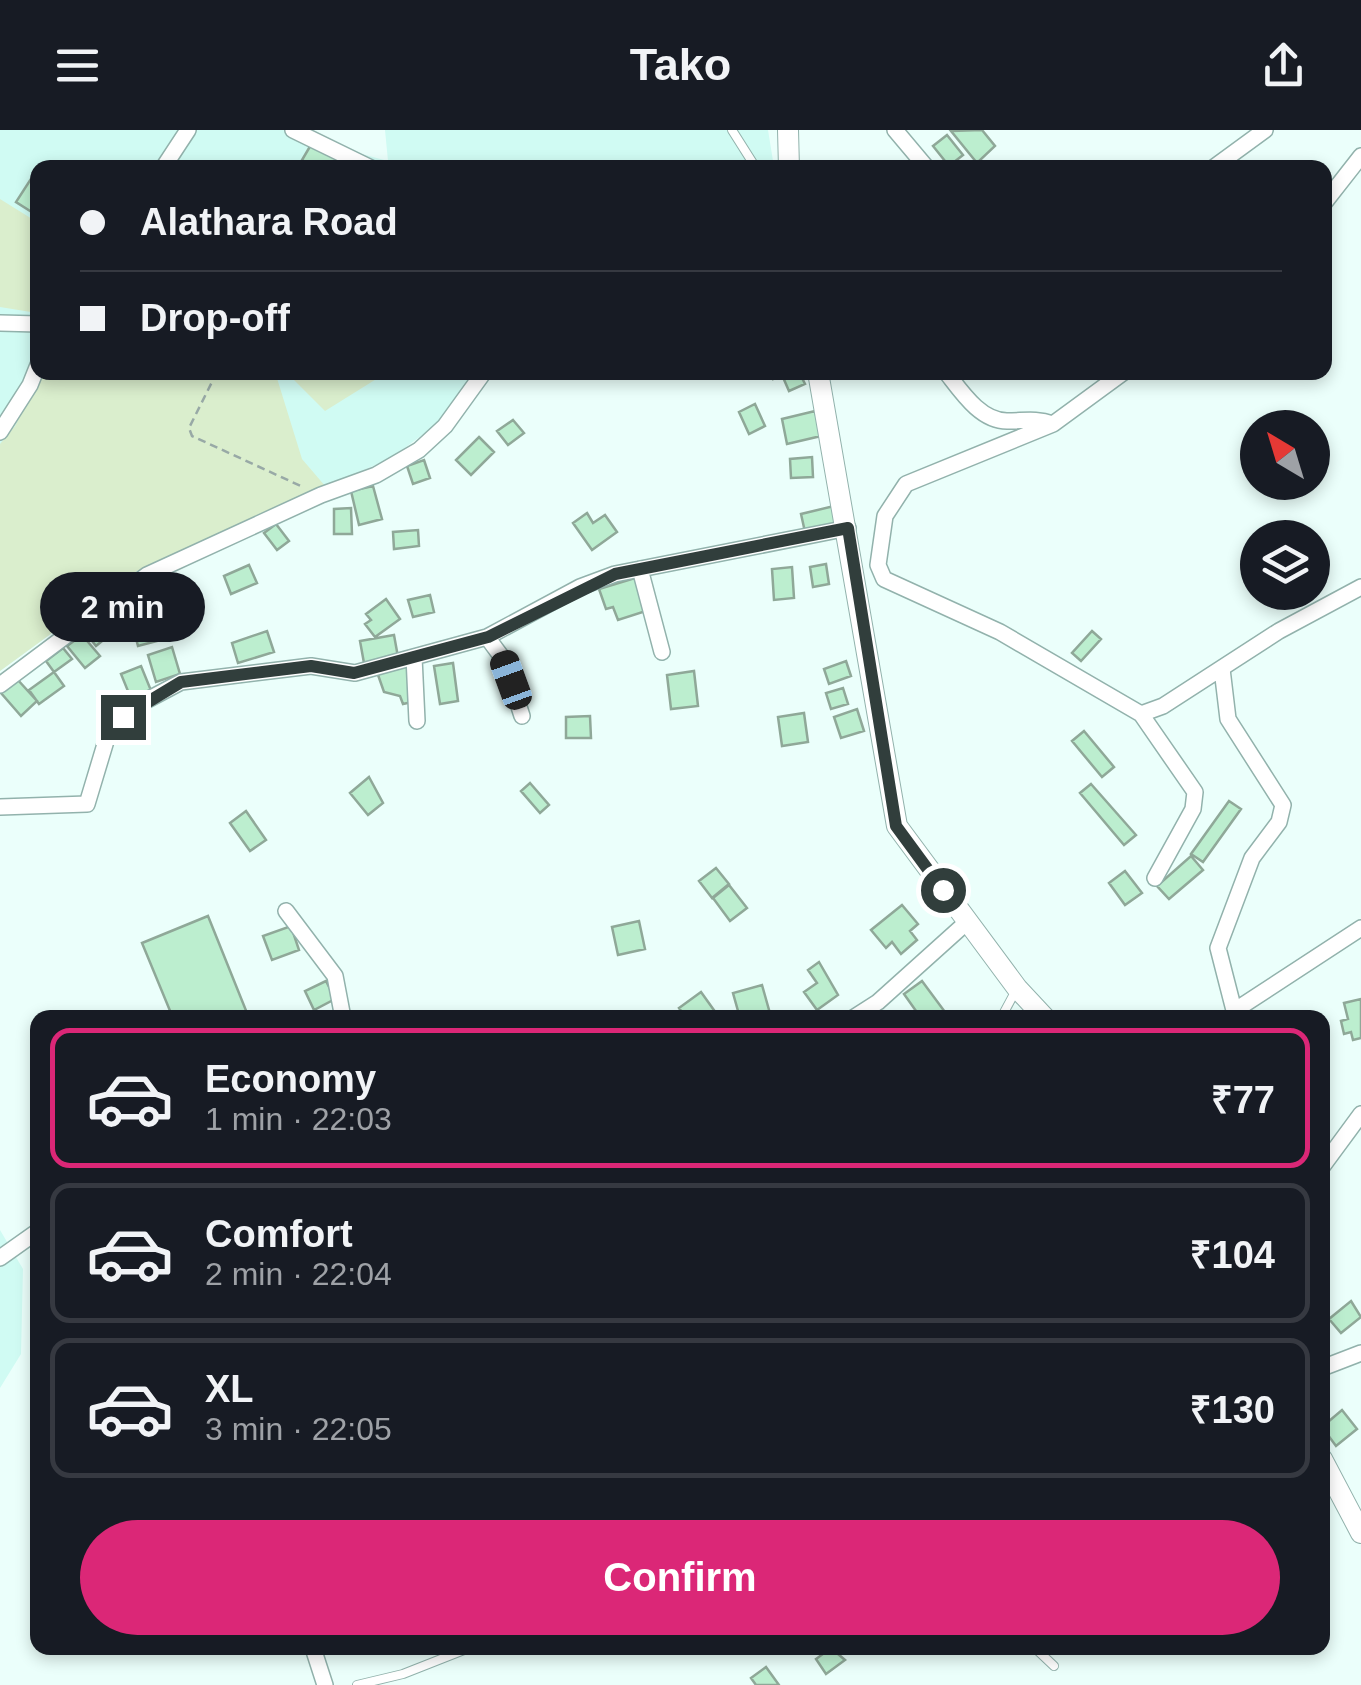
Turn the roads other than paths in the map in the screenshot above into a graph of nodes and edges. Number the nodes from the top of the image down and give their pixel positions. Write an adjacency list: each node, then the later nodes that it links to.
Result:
1 (188, 130): 8 (street)
2 (294, 130): 9 (street)
3 (732, 130): 10 (lane)
4 (788, 130): 11 (street)
5 (894, 130): 12 (street)
6 (1265, 130): 13 (street)
7 (1361, 156): 14 (street)
8 (172, 160)
9 (356, 160)
10 (751, 160)
11 (789, 160)
12 (919, 160)
13 (1224, 160)
14 (1332, 193)
15 (0, 324): 16 (street)
16 (30, 324)
17 (32, 380): 23 (street)
18 (478, 380): 31 (street)
19 (820, 380): 24 (street)
20 (954, 380): 22 (street)
21 (1113, 380): 22 (street)
22 (1054, 424): 32 (street)
23 (0, 432)
24 (848, 528): 25 (street); 38 (street)
25 (640, 569): 27 (street); 28 (street)
26 (1361, 587): 30 (street)
27 (488, 637): 29 (street); 33 (street)
28 (662, 652)
29 (414, 657): 34 (street); 35 (street)
30 (1222, 669): 32 (street); 45 (street)
31 (0, 685)
32 (1141, 714): 36 (street)
33 (522, 716)
34 (417, 721)
35 (0, 808)
36 (1156, 878)
37 (286, 912): 41 (street)
38 (966, 922): 40 (street); 42 (street)
39 (1361, 928): 46 (street)
40 (1017, 988): 43 (lane); 44 (street)
41 (341, 1010)
42 (866, 1010)
43 (1005, 1010)
44 (1038, 1010)
45 (1234, 1010)
46 (1241, 1010)
47 (1361, 1114): 48 (street)
48 (1330, 1157)
49 (30, 1237): 50 (street)
50 (0, 1258)
51 (1361, 1354): 52 (street)
52 (1330, 1365)
53 (1330, 1474): 54 (street)
54 (1361, 1533)
55 (314, 1655): 60 (street)
56 (451, 1655): 59 (lane)
57 (1042, 1655): 58 (lane)
58 (1054, 1666)
59 (403, 1674): 61 (lane); 62 (lane)
60 (325, 1685)
61 (357, 1685)
62 (406, 1685)

